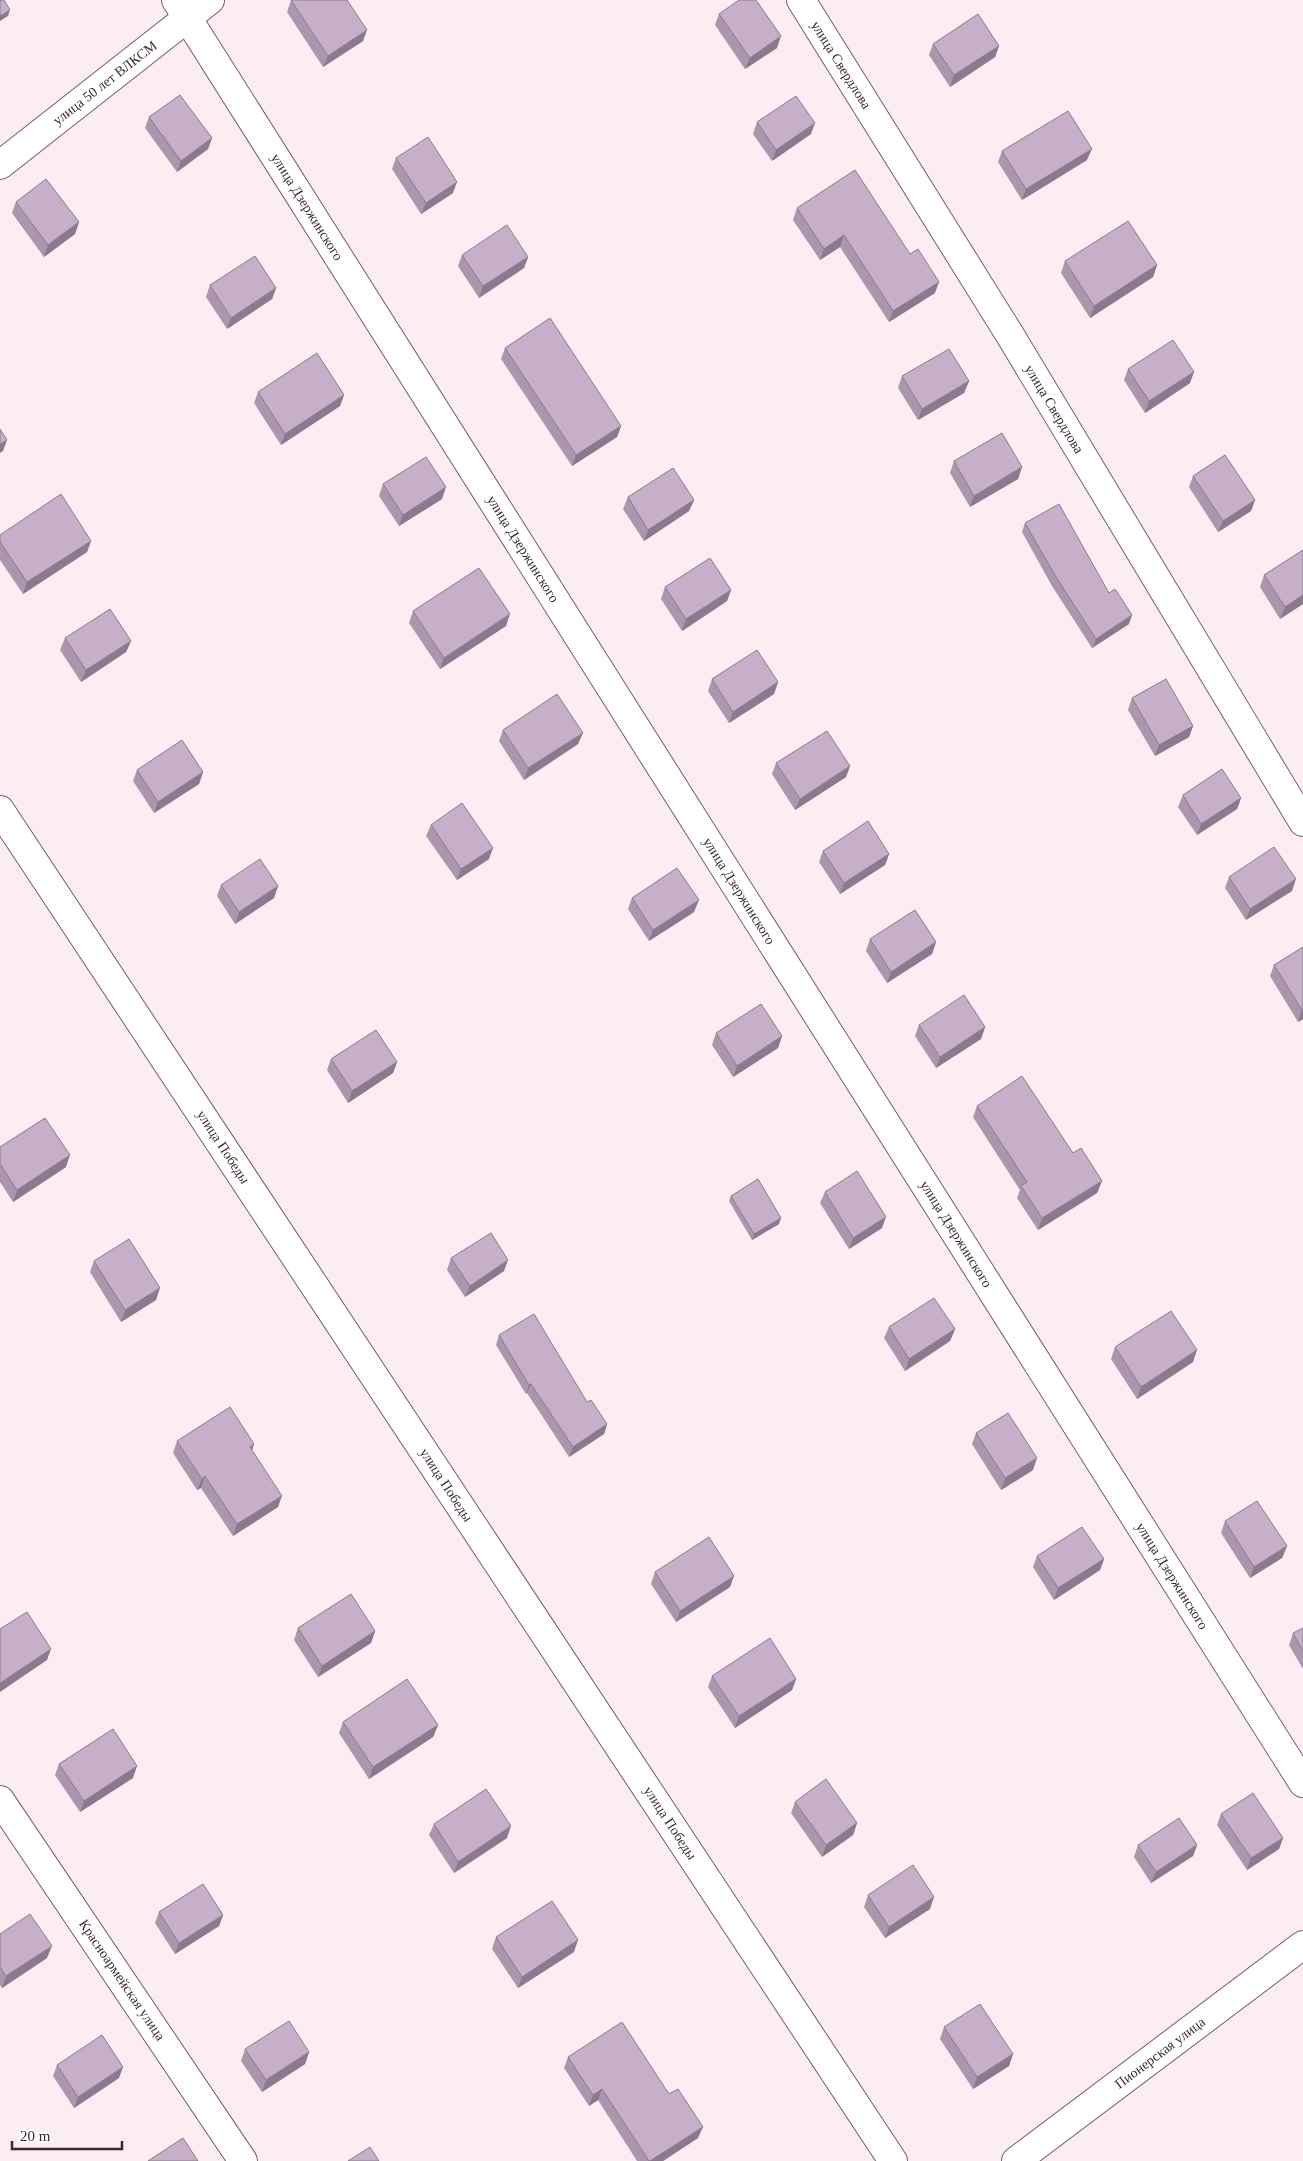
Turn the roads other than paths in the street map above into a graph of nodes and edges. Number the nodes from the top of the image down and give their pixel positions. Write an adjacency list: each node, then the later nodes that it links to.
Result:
1 (210, 0): 3 (street, улица 50 лет ВЛКСМ)
2 (801, 0): 6 (street, улица Свердлова)
3 (182, 9): 4 (street, улица 50 лет ВЛКСМ); 7 (street, улица Дзержинского)
4 (0, 165)
5 (0, 810): 11 (street, улица Победы)
6 (1303, 822)
7 (1303, 1783)
8 (0, 1800): 10 (street, Красноармейская улица)
9 (1303, 1945): 12 (street, Пионерская улица)
10 (243, 2161)
11 (893, 2161)
12 (1016, 2161)

